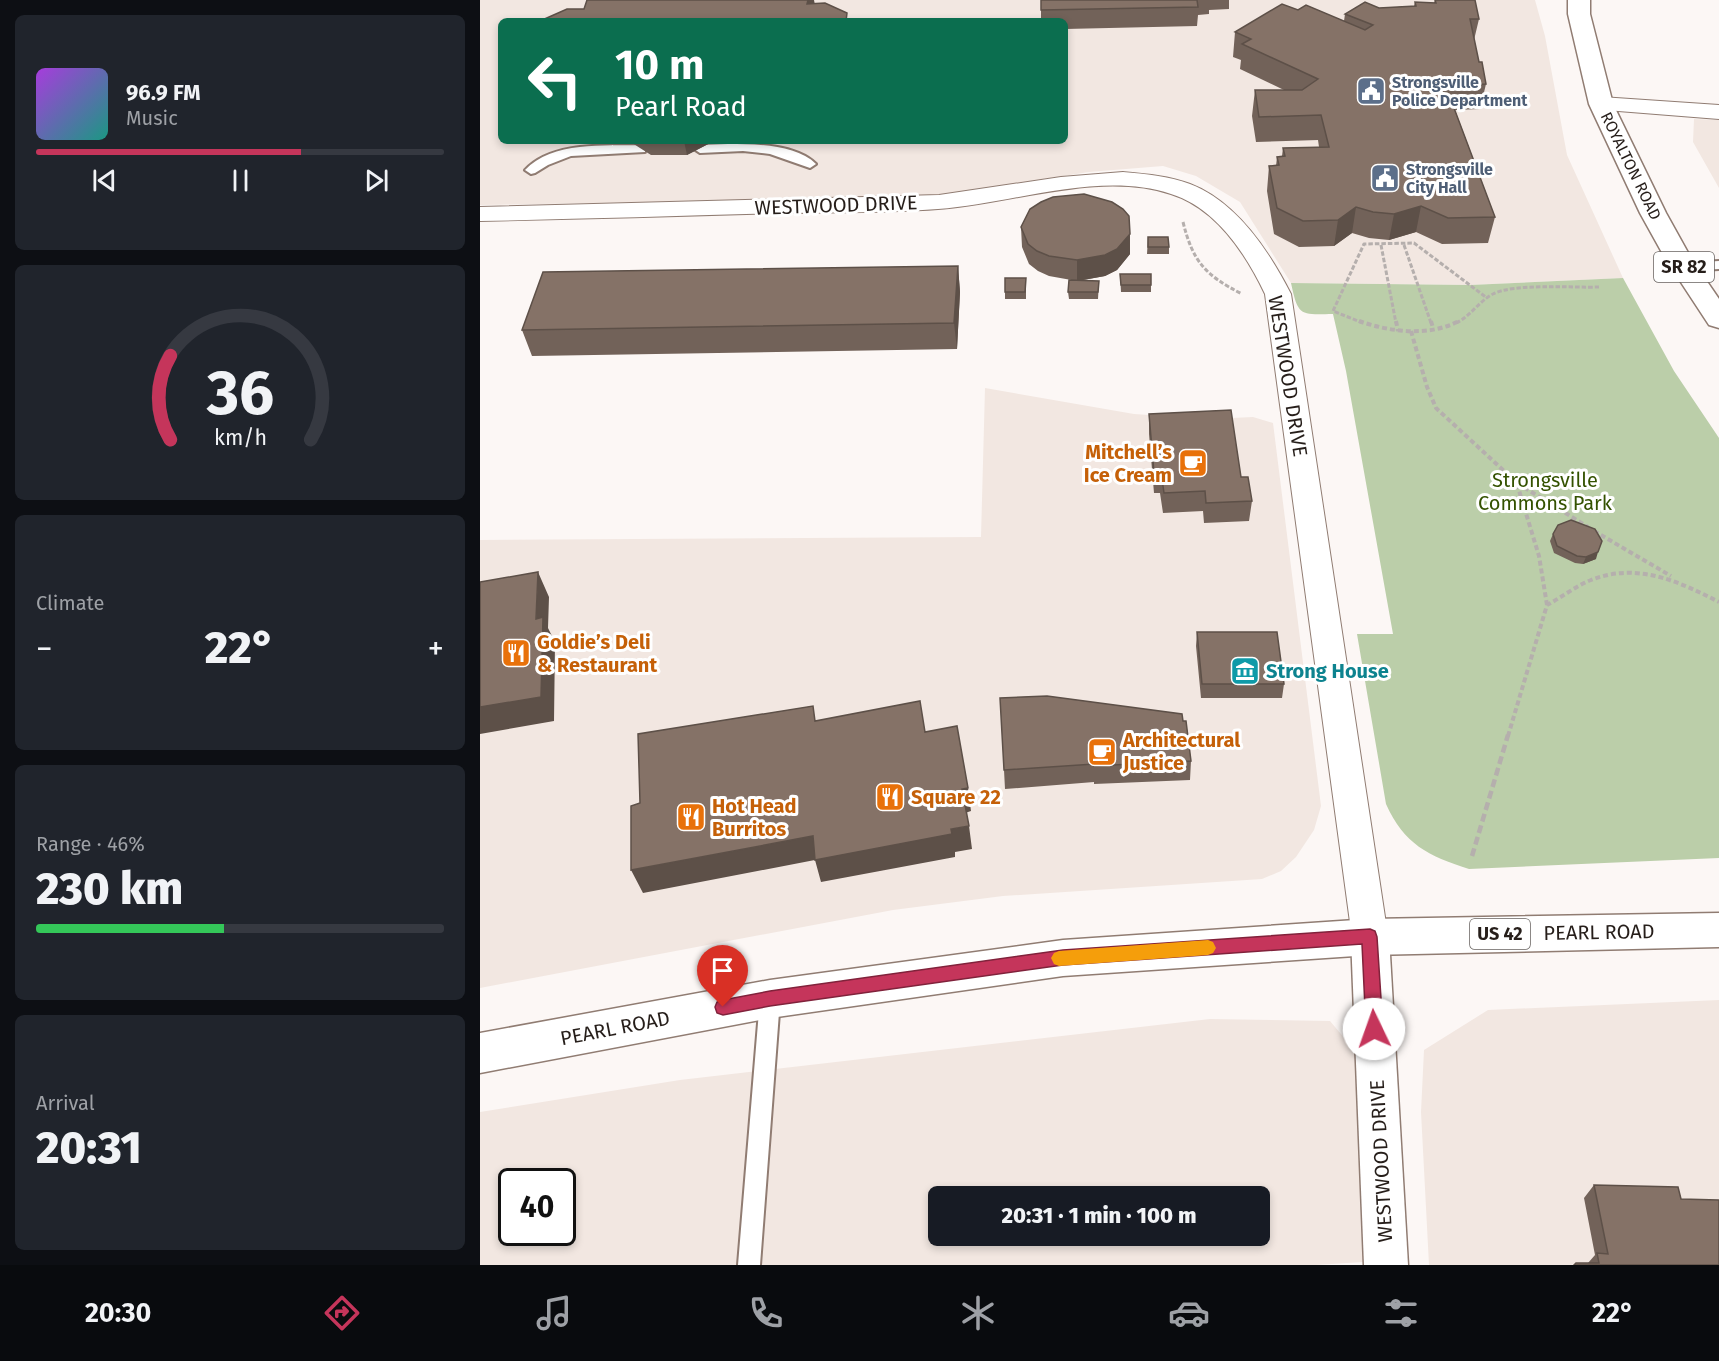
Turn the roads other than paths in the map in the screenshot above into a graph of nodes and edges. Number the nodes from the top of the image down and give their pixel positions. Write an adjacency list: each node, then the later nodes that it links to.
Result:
1 (1579, 0): 2 (main road, ROYALTON ROAD / SR 82)
2 (1600, 104): 3 (street); 10 (main road, ROYALTON ROAD / SR 82)
3 (1719, 112)
4 (641, 149): 7 (lane)
5 (700, 149): 6 (lane)
6 (810, 164)
7 (531, 170)
8 (480, 214): 13 (street, WESTWOOD DRIVE)
9 (1719, 265): 10 (lane)
10 (1684, 267): 11 (main road, ROYALTON ROAD / SR 82)
11 (1719, 319)
12 (1719, 930): 13 (main road, PEARL ROAD / US 42)
13 (1370, 937): 14 (main road, PEARL ROAD / US 42); 17 (main road, WESTWOOD DRIVE)
14 (770, 999): 15 (main road, PEARL ROAD / US 42); 16 (lane)
15 (480, 1053)
16 (749, 1265)
17 (1386, 1265)

